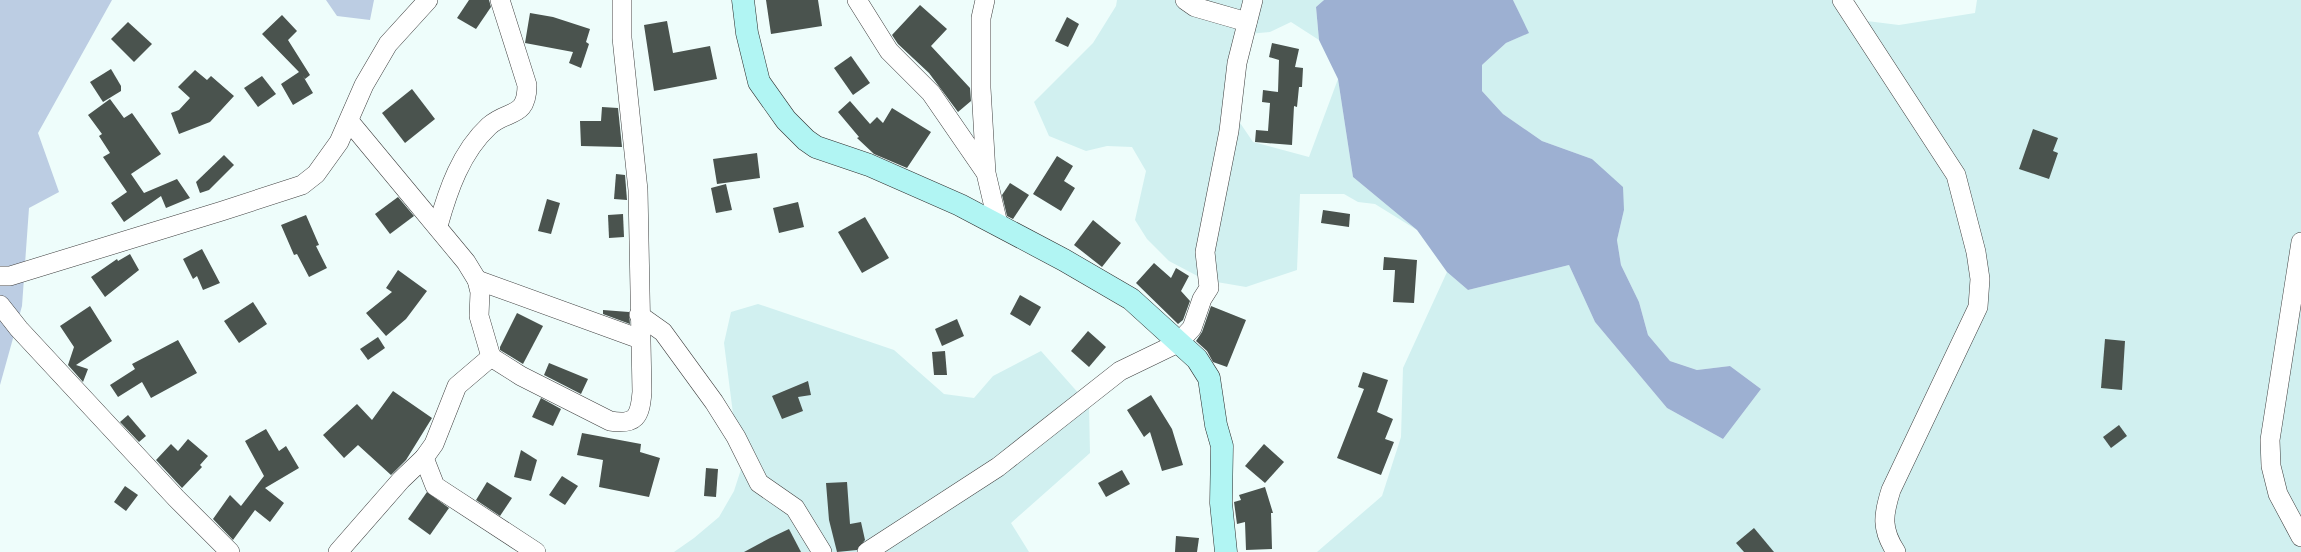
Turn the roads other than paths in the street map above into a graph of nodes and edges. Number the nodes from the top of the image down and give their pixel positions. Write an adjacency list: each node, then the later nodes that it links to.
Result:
1 (428, 0): 11 (street)
2 (500, 0): 14 (street)
3 (622, 0): 19 (street)
4 (743, 0): 13 (main road)
5 (857, 0): 12 (street)
6 (985, 0): 12 (street)
7 (1185, 0): 10 (street)
8 (1253, 0): 10 (street)
9 (1842, 0): 31 (street)
10 (1247, 22): 21 (street)
11 (348, 121): 14 (street); 16 (street)
12 (986, 173): 13 (street)
13 (998, 224): 21 (main road)
14 (438, 226): 17 (street)
15 (2301, 242): 24 (street)
16 (0, 276)
17 (477, 280): 20 (street); 22 (street)
18 (0, 305): 25 (street)
19 (639, 315): 20 (street); 28 (street)
20 (640, 338): 22 (street)
21 (1178, 343): 29 (street); 30 (main road)
22 (491, 357): 23 (street)
23 (424, 458): 26 (street); 27 (street)
24 (2301, 537)
25 (230, 552)
26 (338, 552)
27 (536, 552)
28 (822, 552)
29 (866, 552)
30 (1226, 552)
31 (1896, 552)

